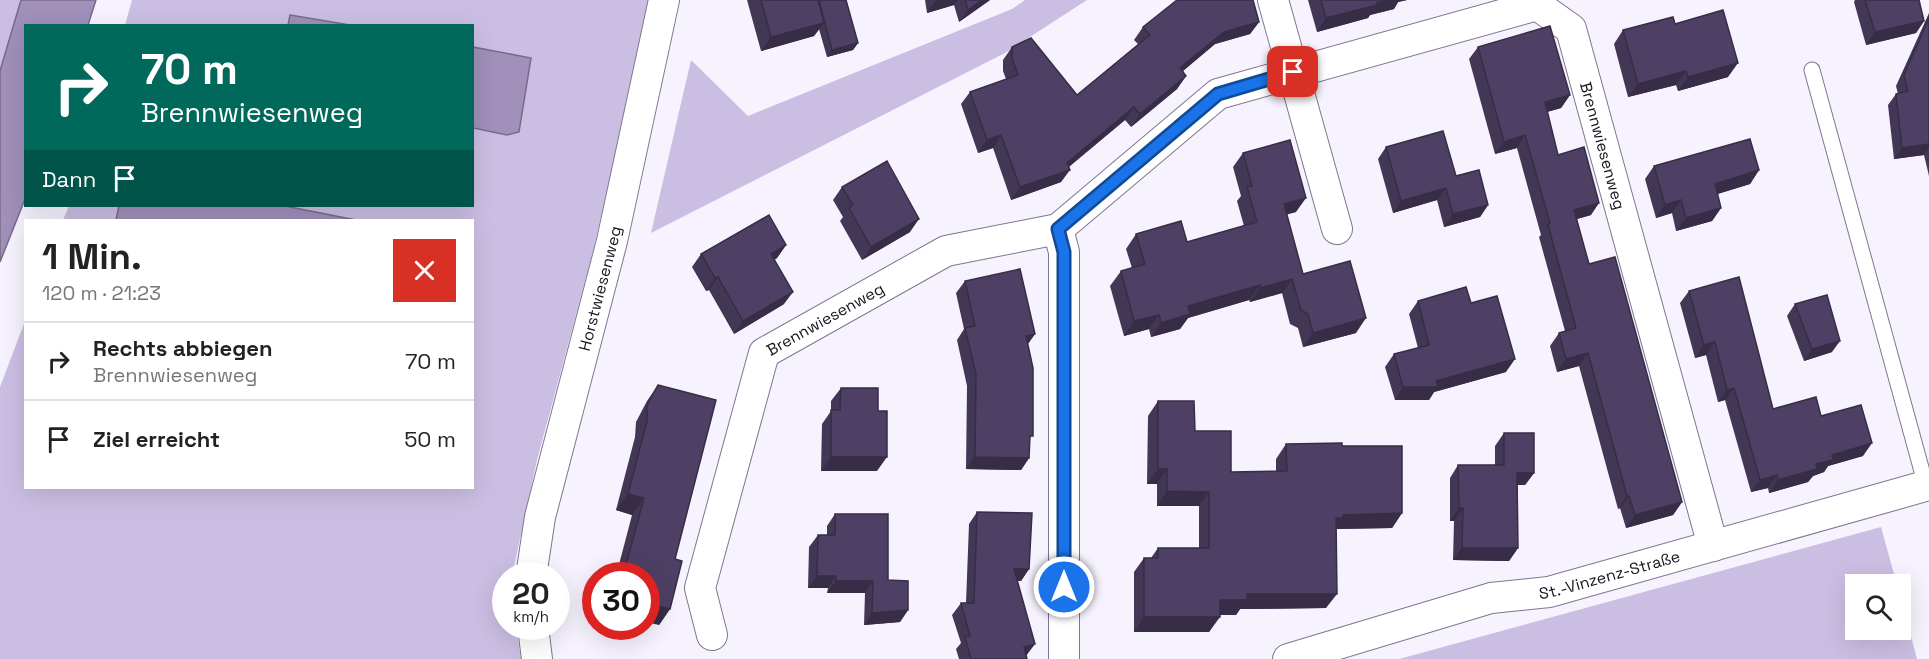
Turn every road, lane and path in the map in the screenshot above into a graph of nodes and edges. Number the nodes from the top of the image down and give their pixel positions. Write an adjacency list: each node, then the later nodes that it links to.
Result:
1 (664, 0): 9 (street, Horstwiesenweg)
2 (1273, 0): 4 (street)
3 (1812, 70): 7 (lane)
4 (1293, 72): 5 (street); 6 (street, Brennwiesenweg); 8 (street, Brennwiesenweg)
5 (1337, 228)
6 (1058, 229): 10 (street, Brennwiesenweg); 13 (street)
7 (1928, 486): 8 (street, St.-Vinzenz-Straße)
8 (1713, 546): 14 (street, St.-Vinzenz-Straße)
9 (533, 562)
10 (712, 635)
11 (535, 640): 12 (street)
12 (537, 659)
13 (1064, 659)
14 (1288, 659)

